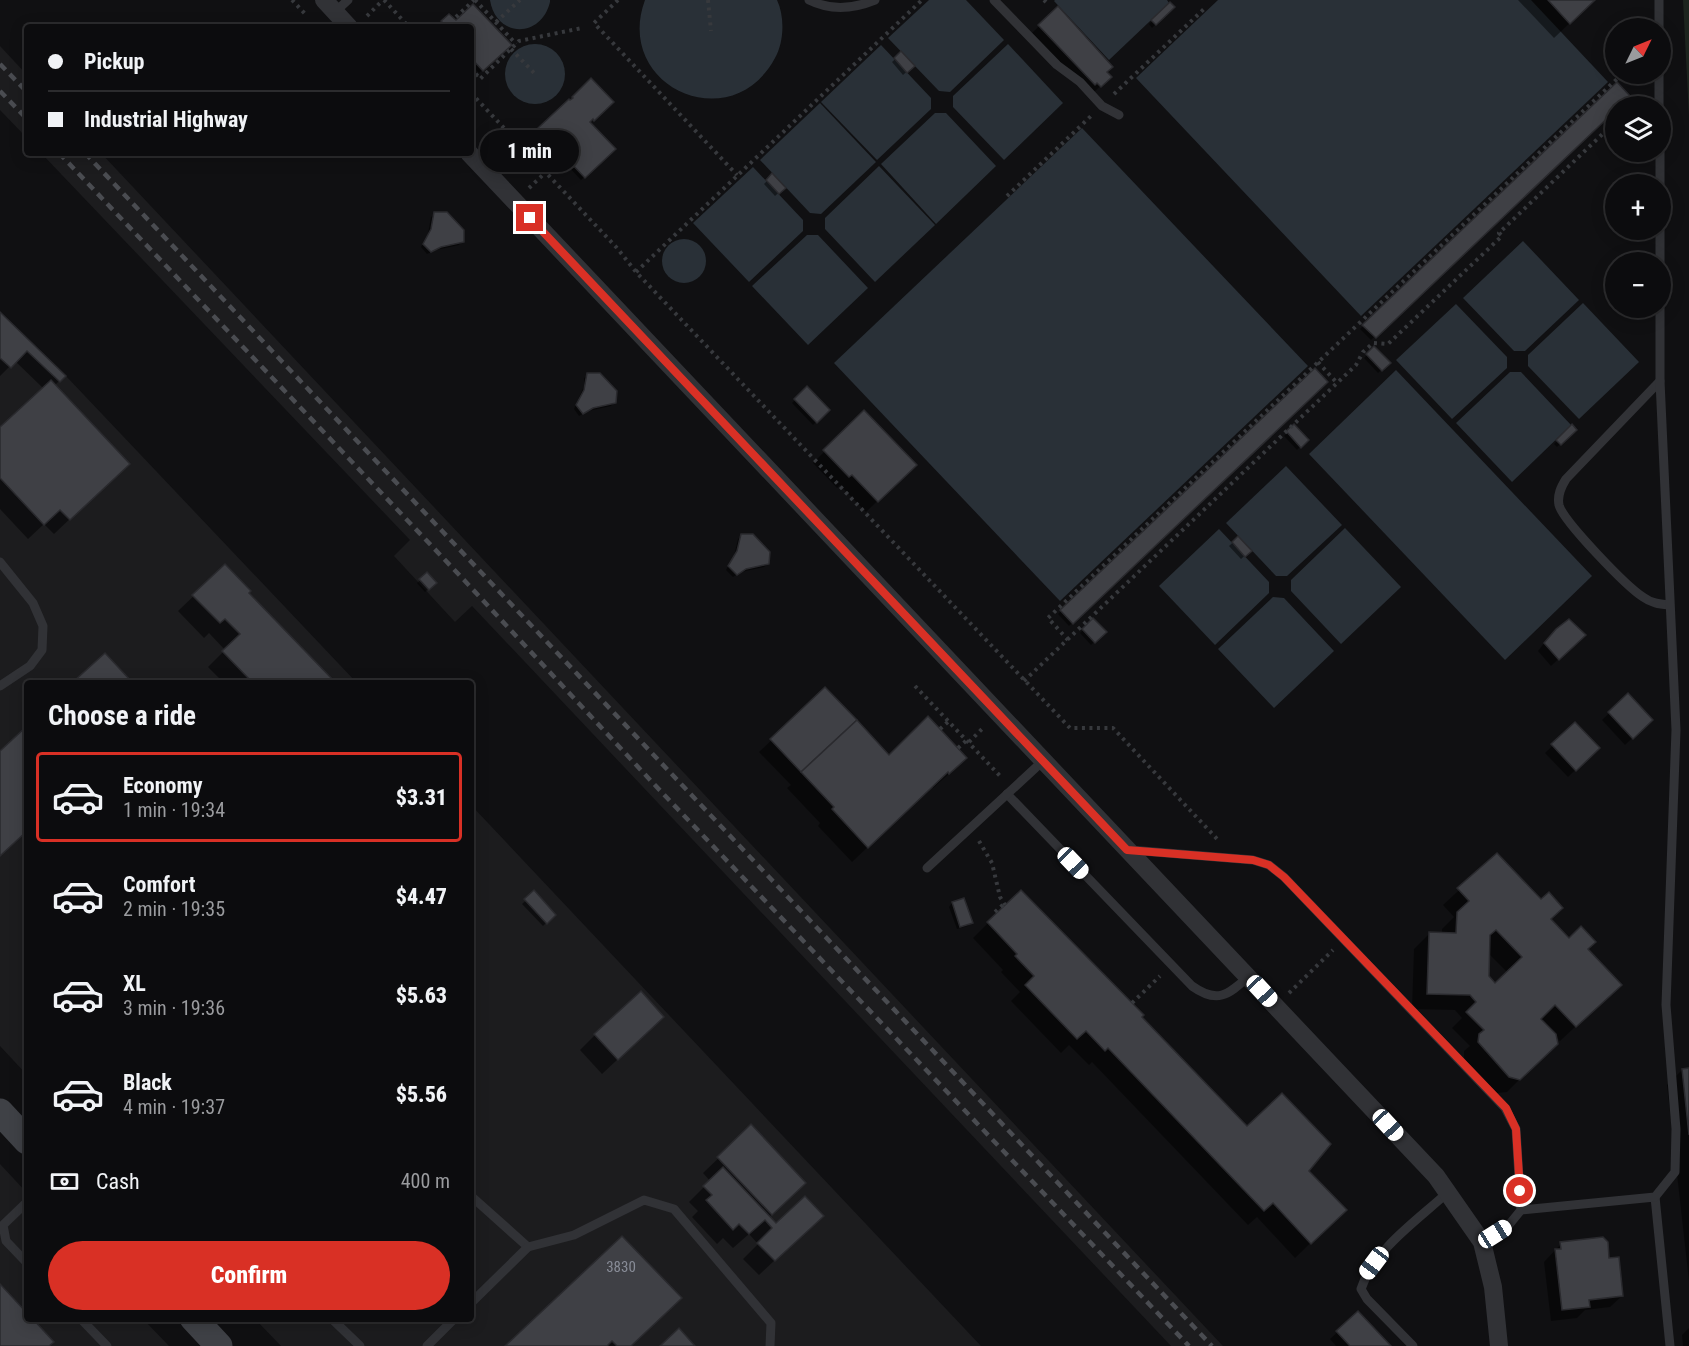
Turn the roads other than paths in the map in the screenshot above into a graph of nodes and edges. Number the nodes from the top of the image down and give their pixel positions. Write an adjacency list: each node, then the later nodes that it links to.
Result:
1 (808, 0): 2 (lane)
2 (875, 0)
3 (994, 0): 8 (lane)
4 (1659, 0): 6 (lane)
5 (336, 4): 7 (street)
6 (1659, 18)
7 (356, 24)
8 (1119, 115)
9 (472, 156): 15 (street)
10 (1660, 318): 11 (lane)
11 (1660, 381): 13 (lane); 13 (lane)
12 (0, 562): 14 (lane)
13 (1669, 605): 23 (lane)
14 (0, 687)
15 (1044, 760): 16 (lane); 17 (street)
16 (1010, 791): 18 (lane); 19 (lane)
17 (1127, 850): 19 (street); 26 (lane)
18 (927, 868)
19 (1248, 977): 22 (street)
20 (0, 1112): 21 (main road)
21 (24, 1138)
22 (1448, 1192): 27 (street); 40 (lane)
23 (1655, 1197): 26 (lane); 42 (lane)
24 (474, 1199): 28 (lane)
25 (24, 1205): 29 (lane)
26 (1521, 1209): 27 (lane)
27 (1482, 1242): 41 (street)
28 (528, 1247): 30 (lane); 39 (lane)
29 (24, 1260)
30 (474, 1300)
31 (84, 1322): 35 (lane)
32 (197, 1322): 36 (main road)
33 (335, 1322): 37 (lane)
34 (451, 1322): 38 (lane)
35 (106, 1346)
36 (219, 1346)
37 (360, 1346)
38 (427, 1346)
39 (770, 1346)
40 (1413, 1346)
41 (1499, 1346)
42 (1670, 1346)

